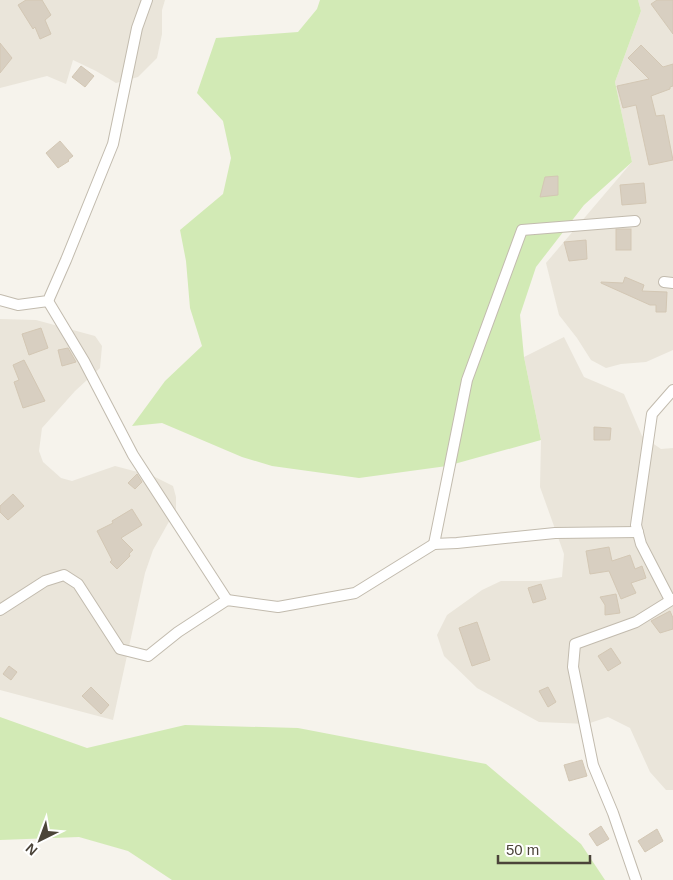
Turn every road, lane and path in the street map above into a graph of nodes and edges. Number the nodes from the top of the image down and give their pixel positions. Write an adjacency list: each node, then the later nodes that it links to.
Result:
1 (147, 0): 4 (street)
2 (635, 220): 7 (street)
3 (0, 300): 4 (street)
4 (48, 301): 8 (street)
5 (673, 390): 6 (street)
6 (638, 532): 7 (street); 9 (street)
7 (434, 544): 8 (street)
8 (227, 600): 10 (street)
9 (671, 600): 11 (street)
10 (0, 610)
11 (636, 880)

